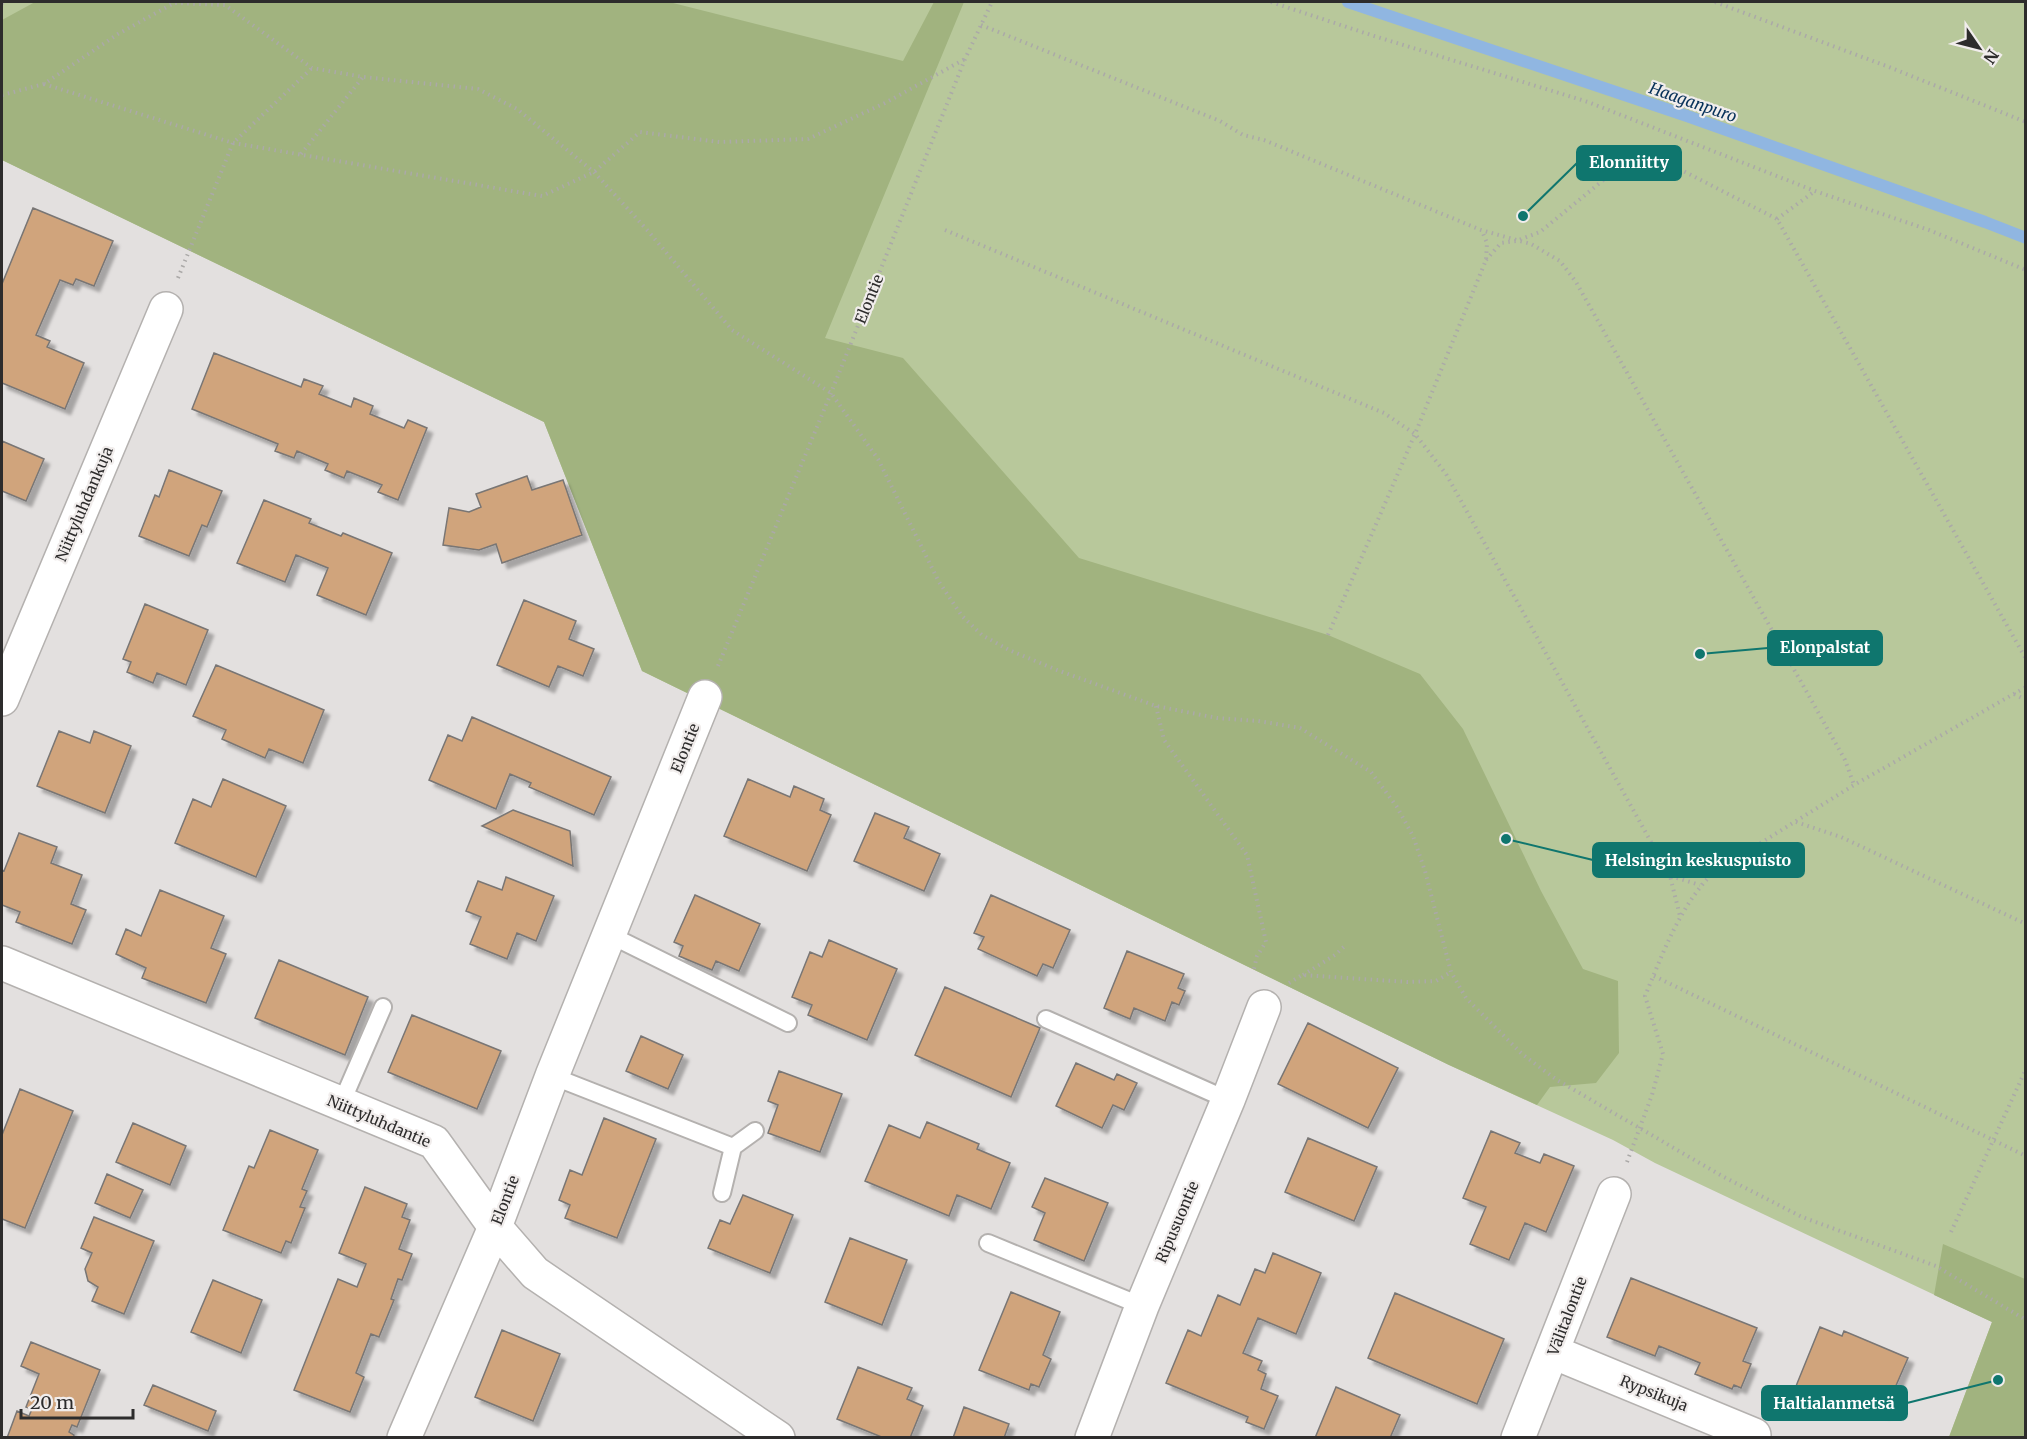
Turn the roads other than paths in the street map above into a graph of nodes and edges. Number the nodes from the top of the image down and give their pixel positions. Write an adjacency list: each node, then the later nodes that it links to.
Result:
1 (166, 309): 3 (street, Niittyluhdankuja)
2 (705, 697): 4 (street, Elontie)
3 (2, 699)
4 (610, 935): 9 (lane); 10 (street, Elontie)
5 (2, 963): 12 (street, Niittyluhdantie)
6 (383, 1007): 12 (lane)
7 (1264, 1007): 11 (street, Ripusuontie)
8 (1046, 1019): 11 (lane)
9 (788, 1023)
10 (552, 1076): 14 (lane); 17 (street, Elontie)
11 (1228, 1100): 19 (street, Ripusuontie)
12 (341, 1104): 17 (street, Niittyluhdantie)
13 (755, 1131): 14 (lane)
14 (733, 1147): 15 (lane)
15 (722, 1193)
16 (1614, 1194): 20 (street, Välitalontie)
17 (495, 1227): 22 (street, Elontie); 23 (street, Niittyluhdantie)
18 (988, 1243): 19 (lane)
19 (1142, 1306): 24 (street, Ripusuontie)
20 (1553, 1352): 21 (street, Rypsikuja); 25 (street, Välitalontie)
21 (1754, 1435)
22 (404, 1437)
23 (778, 1437)
24 (1092, 1437)
25 (1518, 1437)

